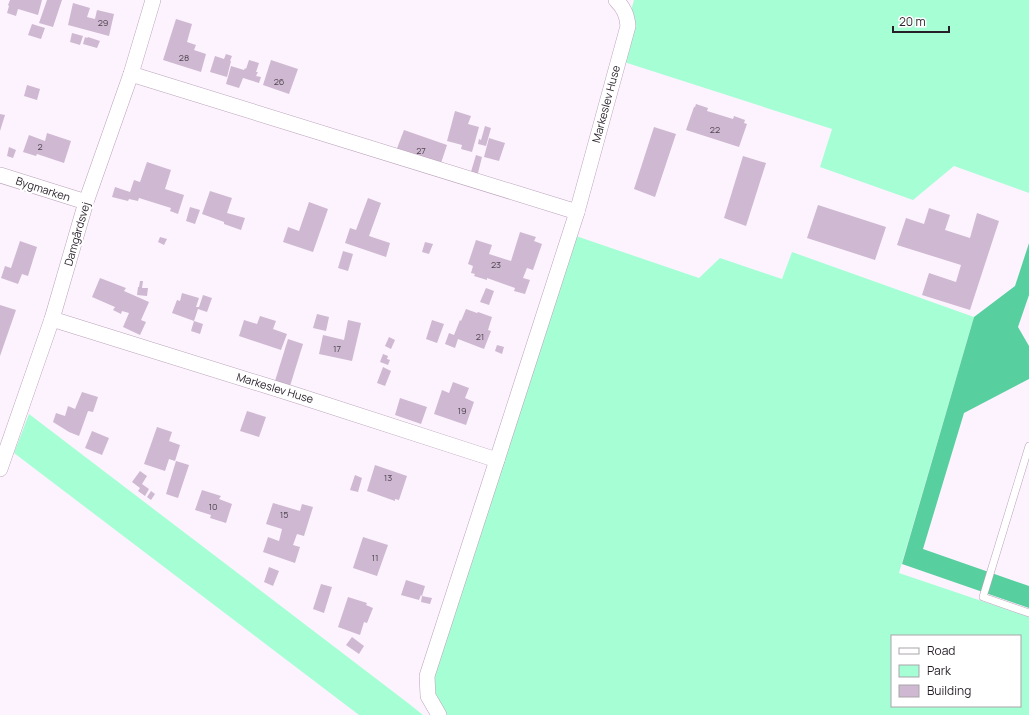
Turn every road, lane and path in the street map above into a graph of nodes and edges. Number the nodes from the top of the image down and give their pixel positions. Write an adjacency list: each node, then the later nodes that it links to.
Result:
1 (153, 0): 3 (street, Damgårdsvej)
2 (616, 0): 6 (street, Markeslev Huse)
3 (131, 74): 5 (street, Damgårdsvej); 6 (street)
4 (0, 175): 5 (street, Bygmarken)
5 (86, 202): 7 (street, Damgårdsvej)
6 (577, 212): 9 (street, Markeslev Huse)
7 (52, 319): 9 (street, Markeslev Huse); 10 (street, Damgårdsvej)
8 (1029, 446): 11 (lane)
9 (497, 460): 12 (street, Markeslev Huse)
10 (0, 469)
11 (1029, 613)
12 (439, 715)

